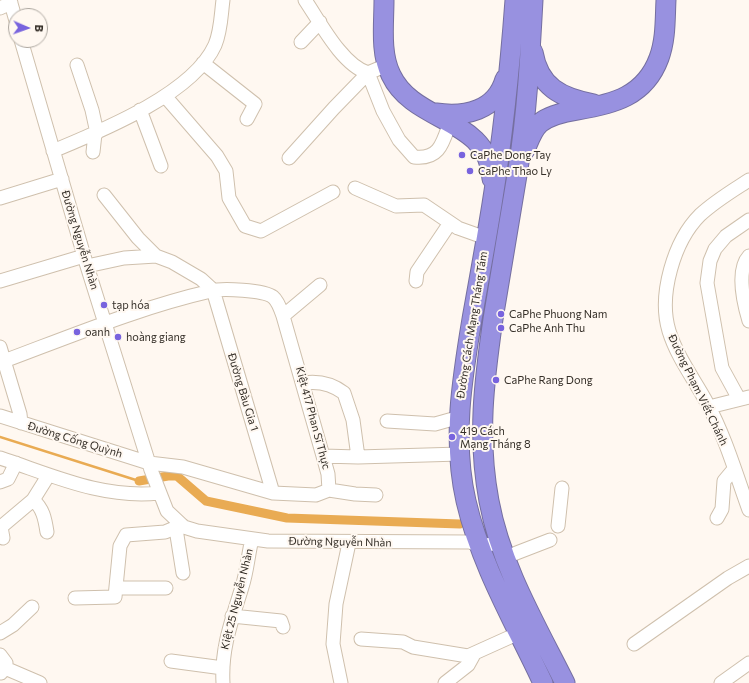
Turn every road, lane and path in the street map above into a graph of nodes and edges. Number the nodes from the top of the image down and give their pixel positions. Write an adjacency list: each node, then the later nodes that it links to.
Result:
1 (223, 0): 12 (street)
2 (305, 0): 7 (street)
3 (384, 0): 14 (highway)
4 (515, 0): 11 (highway, Đường Cách Mạng Tháng Tám)
5 (533, 0): 8 (highway, Đường Cách Mạng Tháng Tám)
6 (666, 0): 17 (highway)
7 (320, 22): 9 (street); 15 (street)
8 (531, 38): 17 (highway); 27 (highway, Đường Cách Mạng Tháng Tám)
9 (301, 42)
10 (23, 48): 23 (street, Đường Nguyễn Nhàn)
11 (511, 61): 19 (highway); 34 (highway, Đường Cách Mạng Tháng Tám)
12 (203, 63): 16 (street); 20 (street)
13 (77, 64): 22 (street)
14 (387, 65): 15 (street); 19 (highway)
15 (368, 73): 21 (street); 25 (street)
16 (164, 97): 18 (street); 31 (street)
17 (605, 105): 27 (highway)
18 (140, 110): 22 (street); 26 (street)
19 (429, 112): 21 (highway)
20 (248, 119)
21 (450, 122): 34 (highway)
22 (96, 133): 23 (street); 24 (street)
23 (54, 151): 28 (street, Đường Nguyễn Nhàn)
24 (93, 152)
25 (289, 158)
26 (161, 166)
27 (518, 168): 82 (highway, Đường Cách Mạng Tháng Tám)
28 (62, 179): 33 (street); 40 (street, Đường Nguyễn Nhàn)
29 (749, 180): 52 (street, Đường Phạm Viết Chánh)
30 (356, 188): 36 (street)
31 (333, 192)
32 (104, 195): 38 (street)
33 (0, 198)
34 (493, 201): 37 (highway, Đường Cách Mạng Tháng Tám)
35 (749, 220): 51 (street)
36 (450, 223): 37 (street); 42 (street)
37 (486, 238): 54 (highway, Đường Cách Mạng Tháng Tám)
38 (156, 256): 40 (street); 44 (street)
39 (749, 256): 46 (street)
40 (85, 261): 41 (street); 47 (street, Đường Nguyễn Nhàn)
41 (0, 281)
42 (416, 281)
43 (320, 285): 45 (street)
44 (212, 290): 45 (street, Kiệt 417 Phan Sĩ Thực); 47 (street, Kiệt 417 Phan Sĩ Thực); 69 (street, Đường Bàu Gia 1)
45 (283, 316): 50 (street, Kiệt 417 Phan Sĩ Thực)
46 (749, 321)
47 (106, 322): 49 (street, Kiệt 417 Phan Sĩ Thực); 62 (street, Đường Nguyễn Nhàn)
48 (0, 347): 49 (street)
49 (4, 361): 56 (street)
50 (304, 383): 58 (street, Kiệt 417 Phan Sĩ Thực); 59 (street)
51 (744, 398): 52 (street)
52 (709, 407): 63 (street, Đường Phạm Viết Chánh)
53 (0, 416): 56 (street, Đường Cống Quỳnh)
54 (460, 417): 55 (street); 57 (highway, Đường Cách Mạng Tháng Tám)
55 (387, 421)
56 (21, 423): 62 (street, Đường Cống Quỳnh)
57 (460, 454): 59 (street); 81 (highway, Đường Cách Mạng Tháng Tám)
58 (323, 456): 59 (street); 68 (street, Kiệt 417 Phan Sĩ Thực)
59 (358, 457)
60 (0, 458): 61 (street)
61 (16, 463): 64 (street); 65 (street)
62 (150, 467): 67 (street, Đường Nguyễn Nhàn); 69 (street, Đường Cống Quỳnh)
63 (734, 469): 72 (street, Đường Phạm Viết Chánh); 73 (street)
64 (48, 476): 67 (street); 71 (street)
65 (0, 482)
66 (562, 488): 74 (street)
67 (158, 490): 75 (street, Đường Nguyễn Nhàn)
68 (329, 490): 69 (street); 70 (street)
69 (273, 493)
70 (376, 495)
71 (33, 500): 76 (street); 77 (street)
72 (749, 510)
73 (717, 518)
74 (558, 526)
75 (179, 527): 78 (street, Đường Nguyễn Nhàn); 84 (street); 86 (street)
76 (47, 532)
77 (3, 538)
78 (252, 539): 80 (street, Đường Nguyễn Nhàn); 89 (street, Kiệt 25 Nguyễn Nhàn)
79 (550, 540): 82 (street, Đường Nguyễn Nhàn)
80 (350, 543): 81 (street, Đường Nguyễn Nhàn); 103 (street)
81 (479, 546): 82 (street, Đường Nguyễn Nhàn); 92 (highway, Đường Cách Mạng Tháng Tám)
82 (503, 550): 106 (highway, Đường Cách Mạng Tháng Tám)
83 (749, 566): 94 (street)
84 (183, 573)
85 (166, 588): 86 (street)
86 (116, 592): 87 (street)
87 (76, 598)
88 (32, 607): 91 (street)
89 (232, 616): 90 (street); 99 (street, Kiệt 25 Nguyễn Nhàn)
90 (283, 627)
91 (0, 633)
92 (519, 633): 96 (street); 105 (highway, Đường Cách Mạng Tháng Tám)
93 (360, 639): 96 (street)
94 (634, 644)
95 (0, 655): 100 (street)
96 (473, 656): 104 (street)
97 (171, 662): 99 (street)
98 (749, 663): 107 (street)
99 (222, 668): 102 (street, Kiệt 25 Nguyễn Nhàn)
100 (3, 671): 101 (street)
101 (40, 683)
102 (223, 683)
103 (341, 683)
104 (445, 683)
105 (543, 683)
106 (565, 683)
107 (721, 683)

